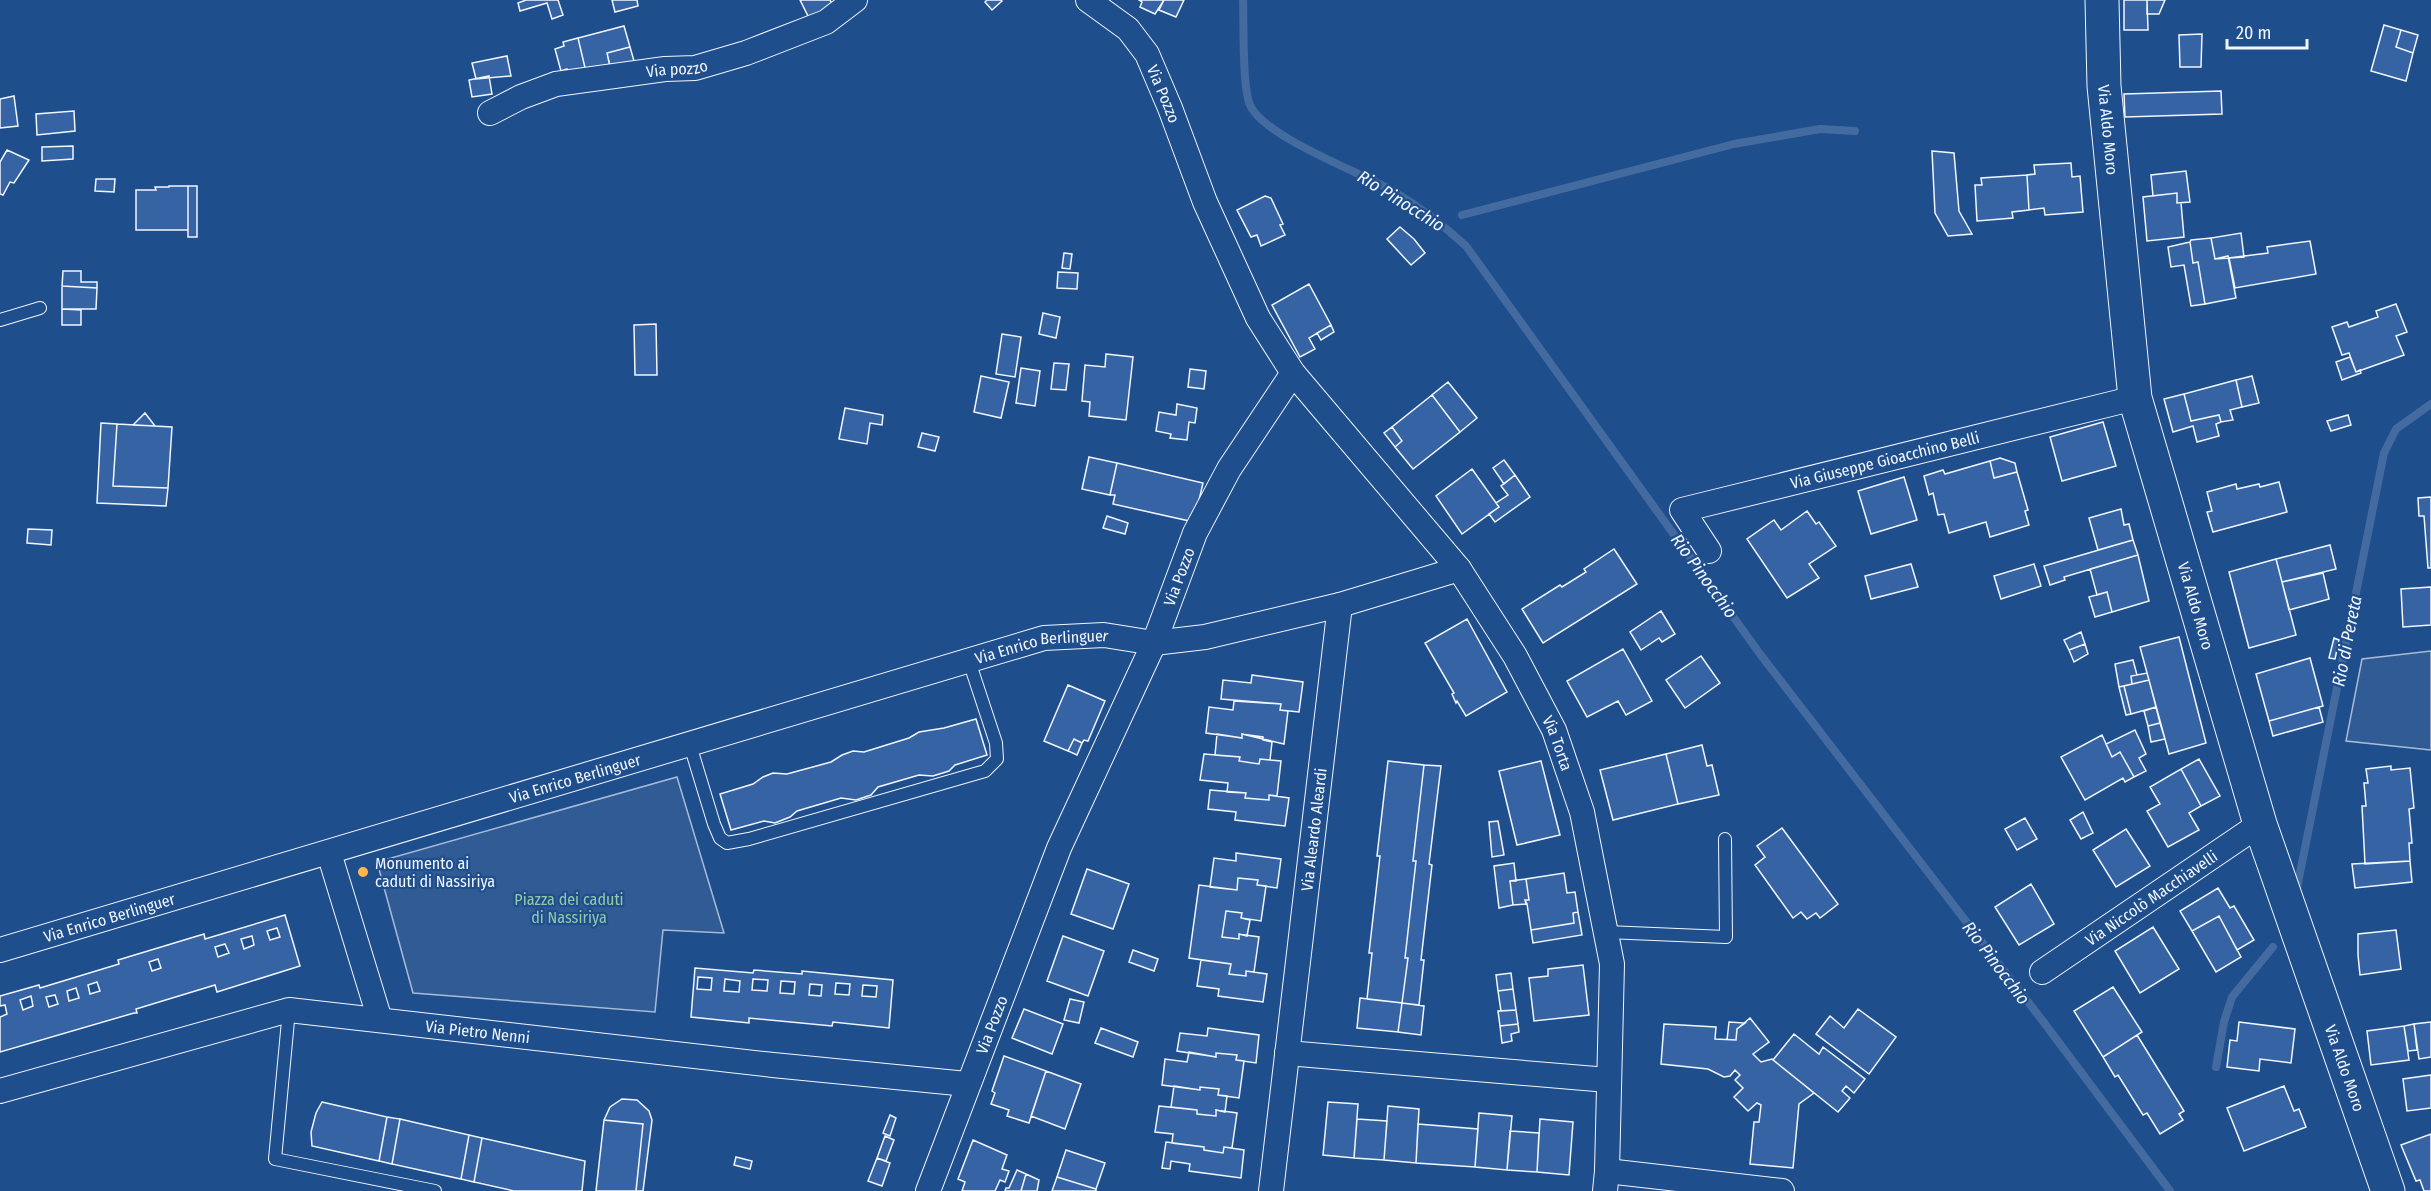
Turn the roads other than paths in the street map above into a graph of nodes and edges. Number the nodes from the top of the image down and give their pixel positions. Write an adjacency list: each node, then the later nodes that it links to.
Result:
1 (855, 0): 4 (street, Via pozzo)
2 (1088, 0): 7 (street, Via Pozzo)
3 (2102, 0): 8 (main road, Via Aldo Moro)
4 (490, 113)
5 (40, 308): 6 (lane)
6 (0, 320)
7 (1293, 373): 10 (street, Via Torta); 12 (street, Via Pozzo)
8 (2135, 398): 9 (street, Via Giuseppe Gioacchino Belli); 15 (main road, Via Aldo Moro)
9 (1709, 551)
10 (1459, 569): 11 (street); 18 (street, Via Torta)
11 (1340, 605): 12 (street); 23 (street, Via Aleardo Aleardi)
12 (1154, 643): 13 (street, Via Enrico Berlinguer); 25 (street, Via Pozzo)
13 (969, 661): 14 (street, Via Enrico Berlinguer); 14 (lane)
14 (690, 745): 17 (street, Via Enrico Berlinguer)
15 (2260, 824): 20 (street, Via Niccolò Macchiavelli); 32 (main road, Via Aldo Moro)
16 (1725, 839): 18 (lane)
17 (329, 853): 19 (street, Via Enrico Berlinguer); 22 (street)
18 (1606, 932): 24 (street, Via Torta)
19 (0, 950)
20 (2042, 972)
21 (289, 1010): 22 (street, Via Pietro Nenni); 26 (street, Via Pietro Nenni); 28 (lane)
22 (381, 1020): 25 (street, Via Pietro Nenni)
23 (1287, 1053): 24 (street); 30 (street, Via Aleardo Aleardi)
24 (1608, 1080): 27 (street, Via Torta)
25 (967, 1084): 29 (street, Via Pozzo)
26 (0, 1091)
27 (1606, 1181): 31 (street)
28 (435, 1191)
29 (928, 1191)
30 (1271, 1191)
31 (1782, 1191)
32 (2388, 1191)

